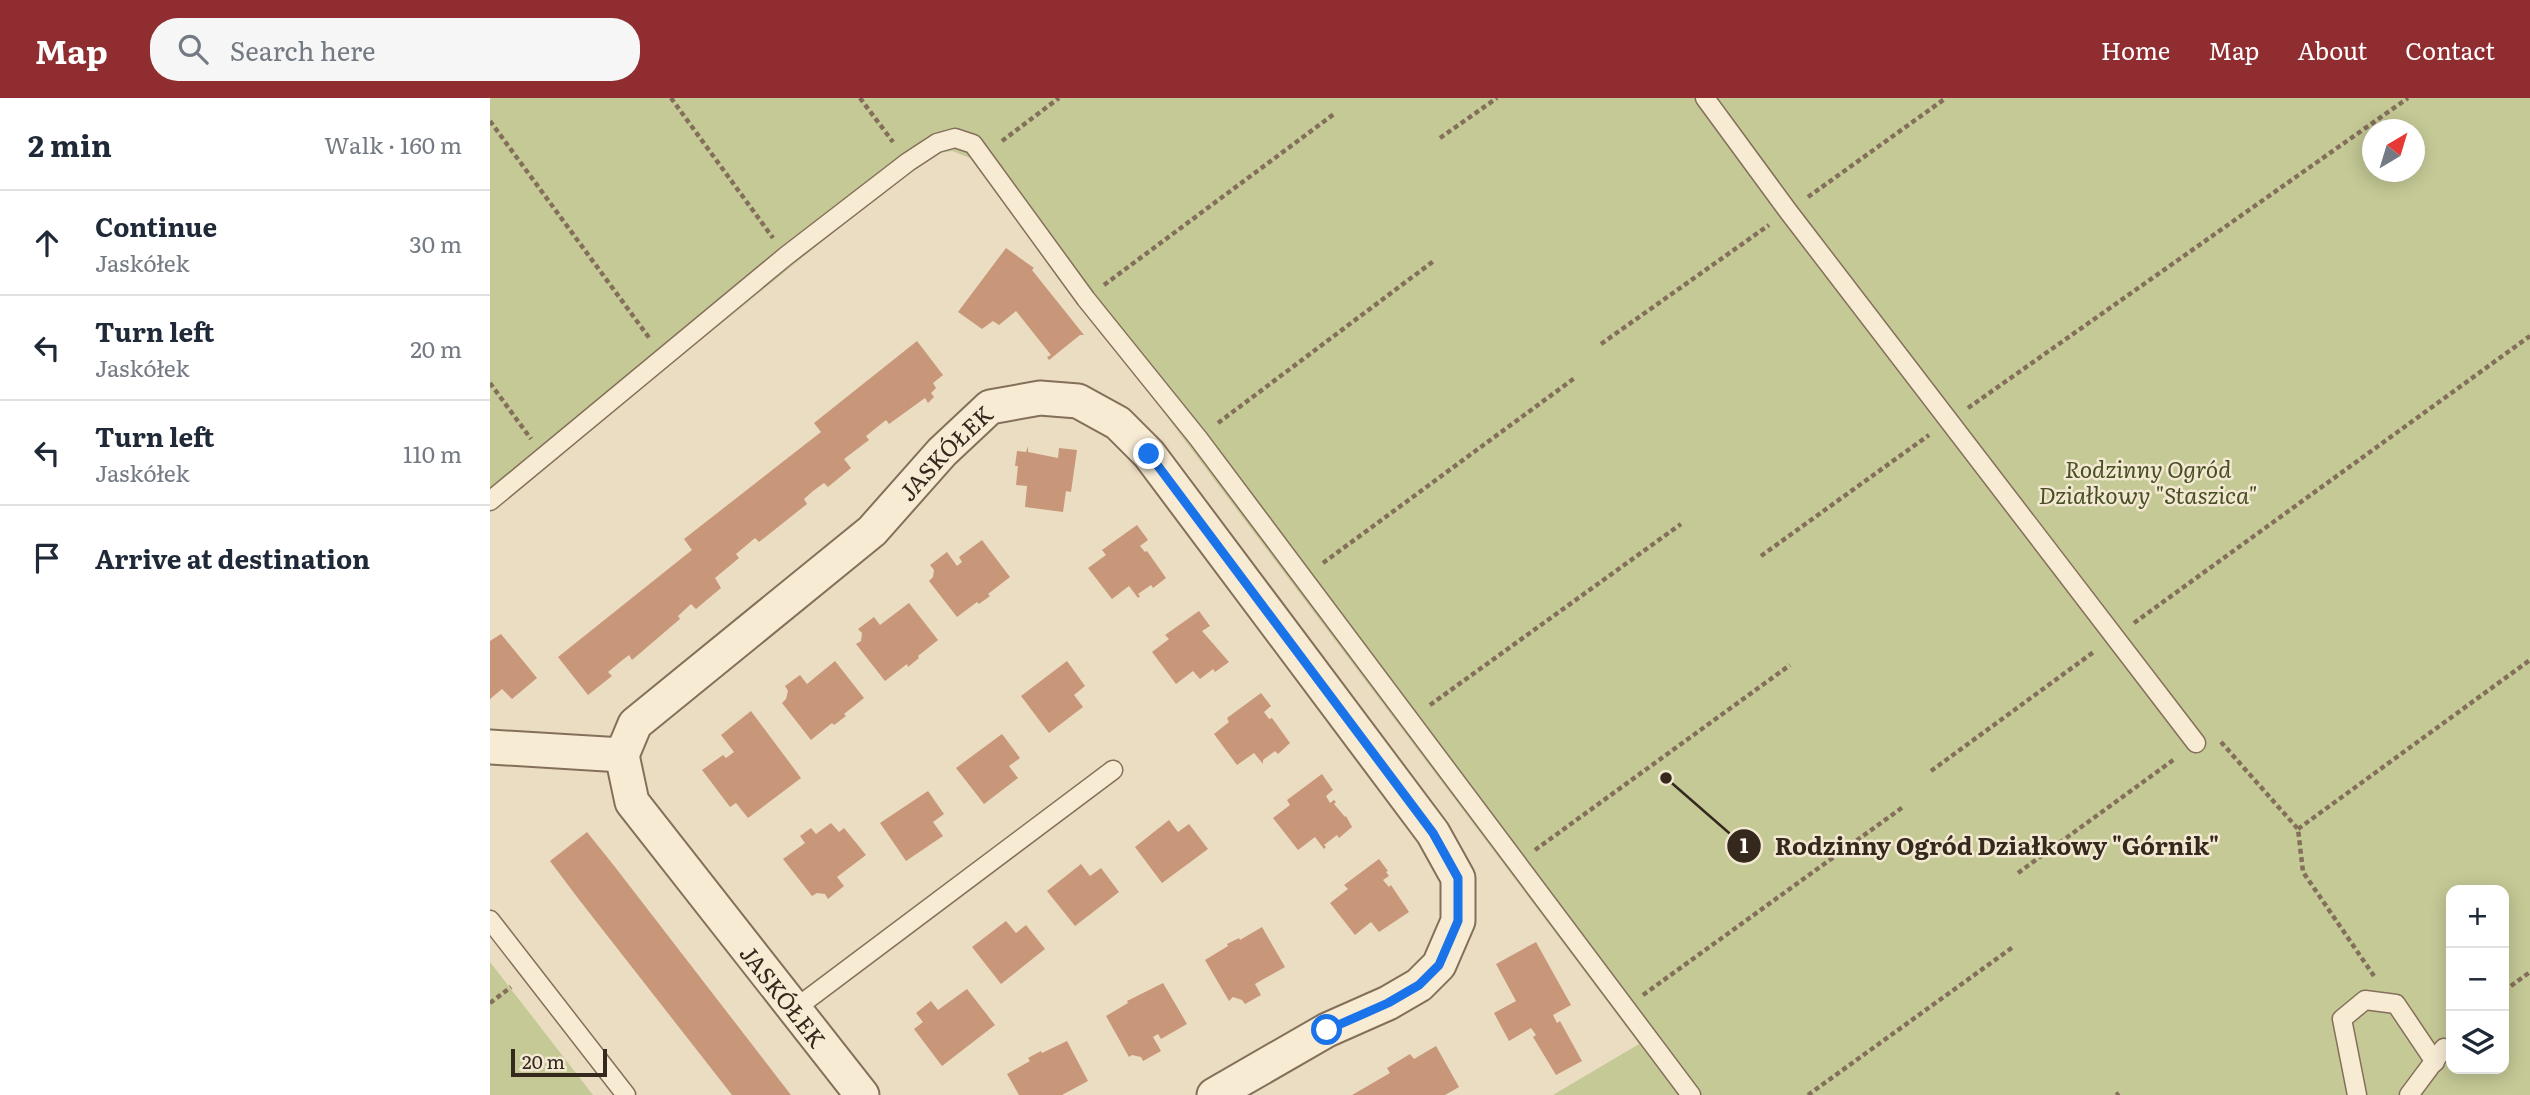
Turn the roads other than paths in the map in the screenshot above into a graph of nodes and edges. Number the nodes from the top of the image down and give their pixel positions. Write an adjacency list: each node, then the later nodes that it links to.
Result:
1 (1705, 98): 3 (lane)
2 (490, 501): 12 (lane)
3 (2196, 743)
4 (490, 747): 5 (street)
5 (622, 755): 8 (street, JASKÓŁEK); 11 (street, JASKÓŁEK)
6 (1113, 770): 8 (lane)
7 (490, 920): 9 (lane)
8 (796, 1008): 10 (street, JASKÓŁEK)
9 (625, 1095)
10 (862, 1095)
11 (1214, 1095)
12 (1691, 1095)
13 (2357, 1095): 14 (lane)
14 (2409, 1095)

